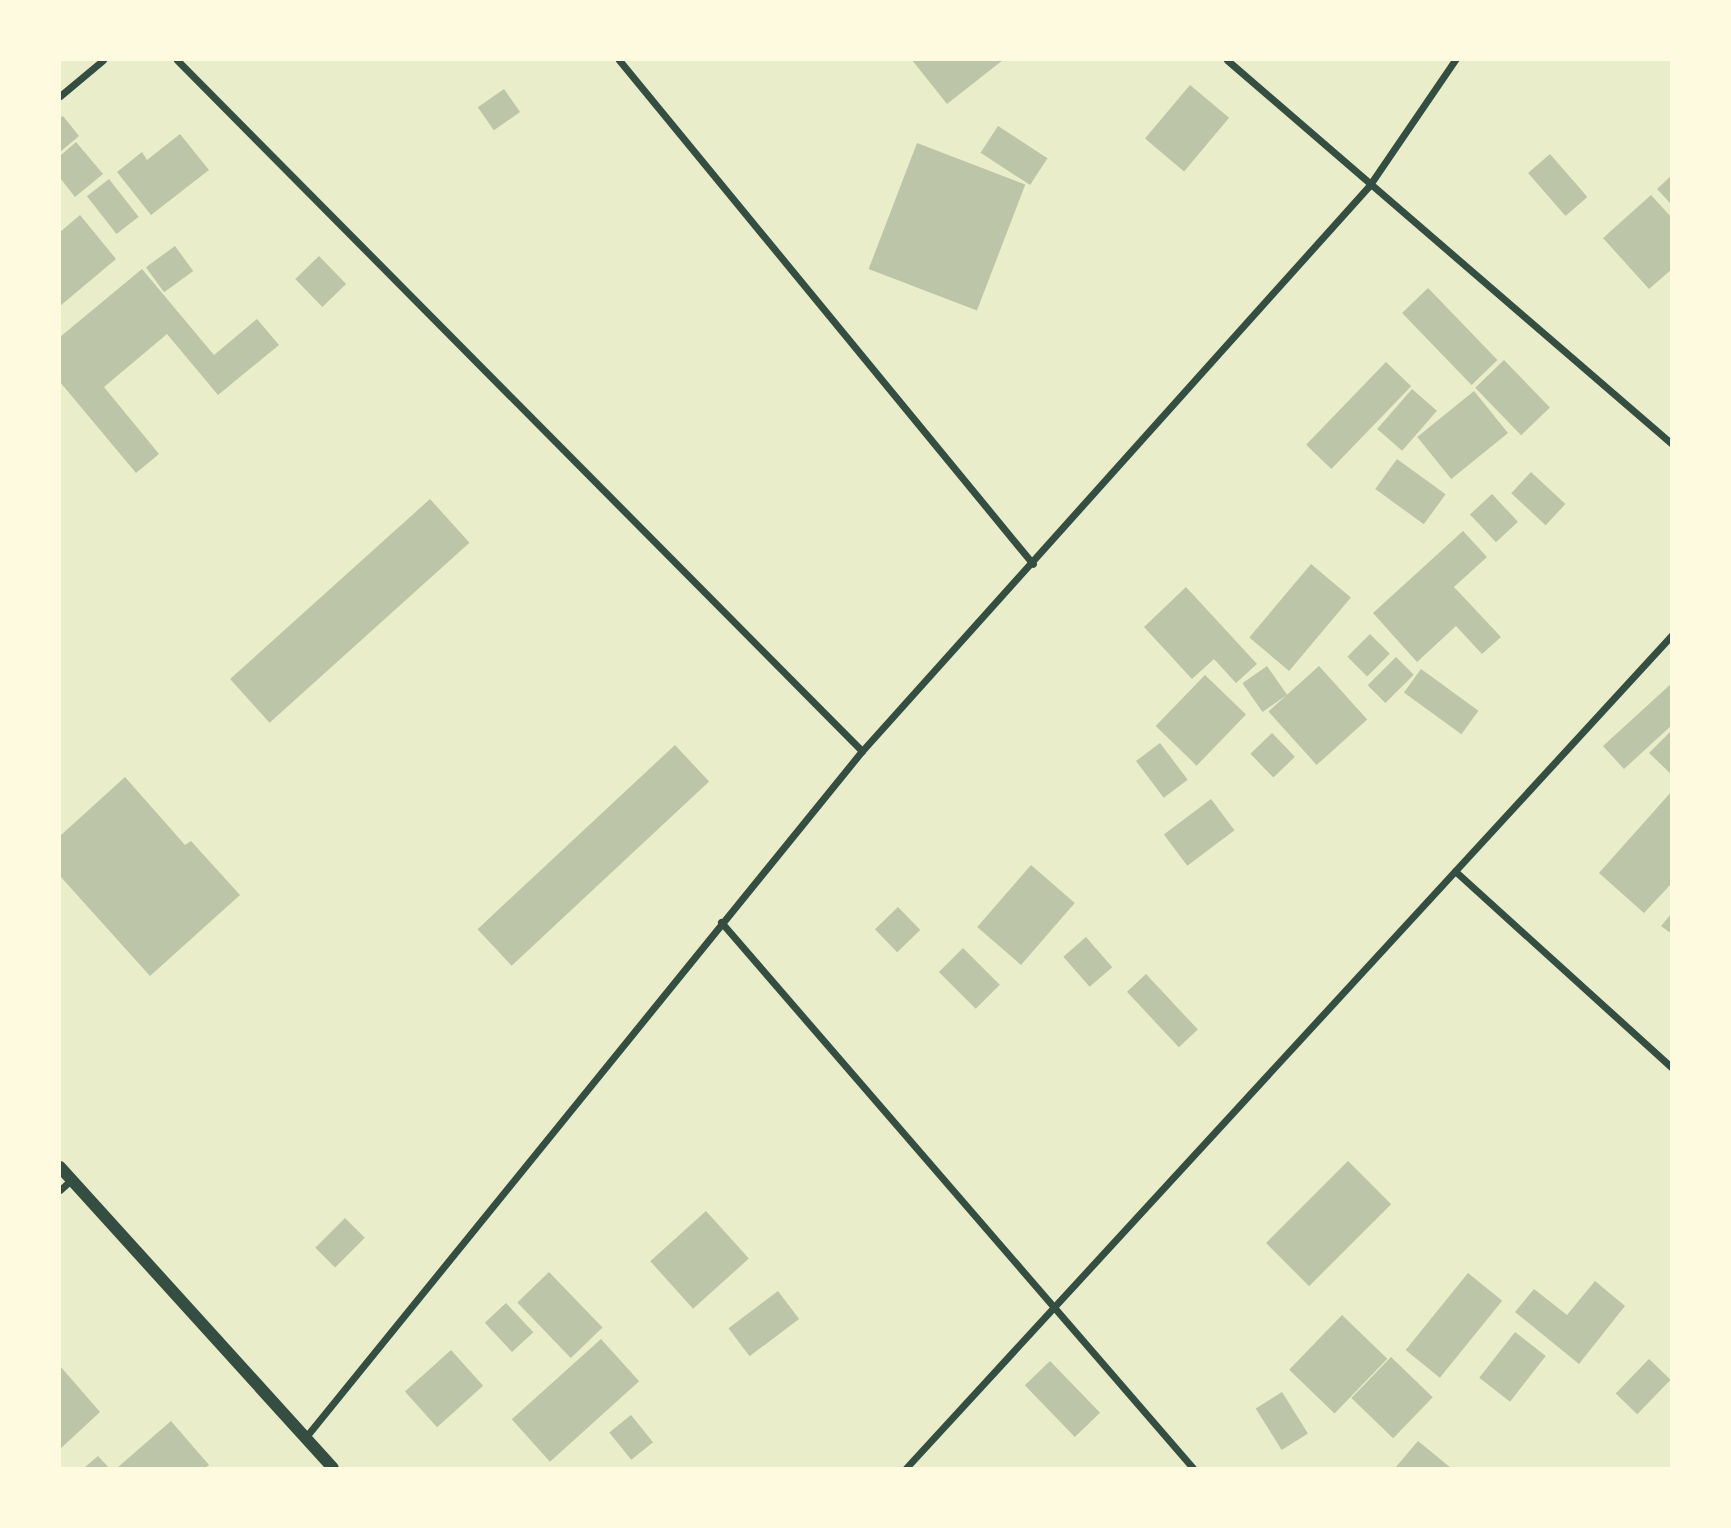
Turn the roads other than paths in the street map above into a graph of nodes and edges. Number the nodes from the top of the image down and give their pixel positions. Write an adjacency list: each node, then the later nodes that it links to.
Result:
1 (103, 60): 6 (street)
2 (177, 60): 11 (street)
3 (619, 60): 9 (street)
4 (1227, 60): 7 (street)
5 (1455, 60): 7 (street)
6 (60, 96)
7 (1369, 186): 8 (street); 9 (street)
8 (1671, 444)
9 (1033, 564): 11 (street)
10 (1671, 635): 12 (street)
11 (862, 751): 13 (street)
12 (1455, 871): 14 (street); 18 (street)
13 (721, 922): 18 (street); 19 (street)
14 (1671, 1068)
15 (60, 1167): 16 (street)
16 (71, 1180): 17 (street); 19 (street)
17 (60, 1191)
18 (1054, 1303): 21 (street); 22 (street)
19 (304, 1438): 20 (street)
20 (333, 1468)
21 (906, 1468)
22 (1193, 1468)

